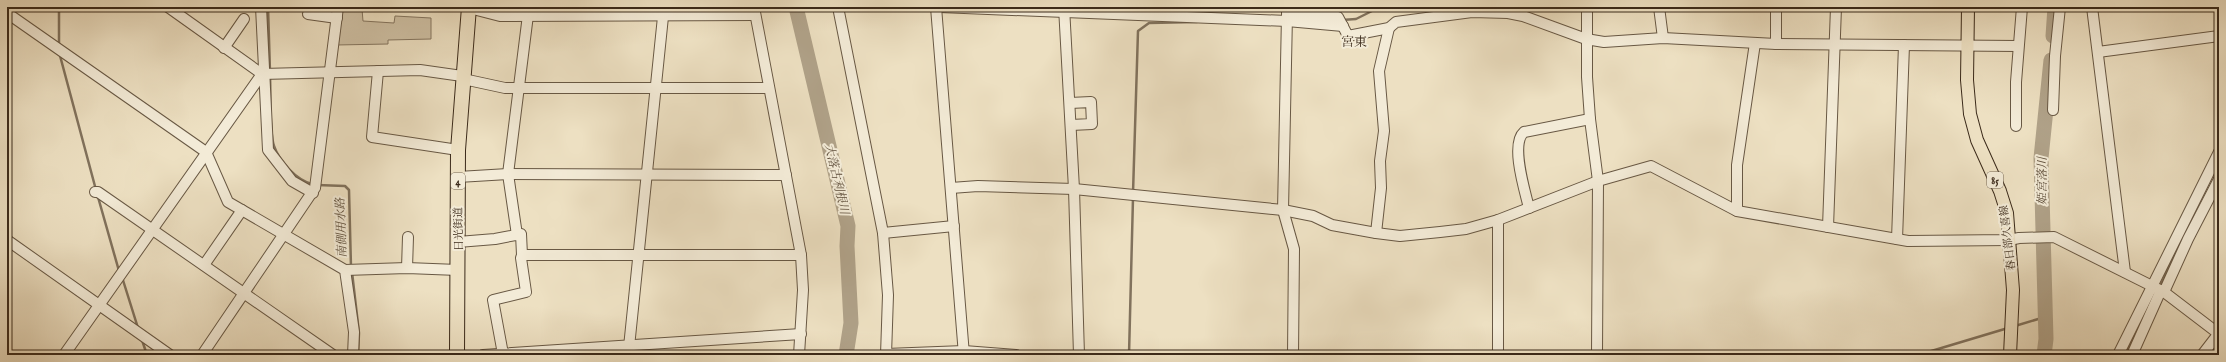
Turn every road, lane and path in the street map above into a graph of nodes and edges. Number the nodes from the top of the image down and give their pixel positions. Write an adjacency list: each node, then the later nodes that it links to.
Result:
1 (168, 7): 35 (street)
2 (261, 7): 39 (street)
3 (338, 7): 23 (street)
4 (838, 7): 70 (street)
5 (936, 7): 59 (street)
6 (940, 7): 16 (street)
7 (1587, 7): 28 (street)
8 (1659, 7): 27 (street)
9 (1776, 7): 30 (street)
10 (1836, 7): 31 (street)
11 (1968, 7): 33 (main road, 春日部久喜線 / 85)
12 (2022, 7): 34 (street)
13 (2060, 7): 45 (street)
14 (2092, 7): 36 (street)
15 (469, 8): 19 (street); 40 (highway, 日光街道 / 4)
16 (1065, 9): 22 (street); 44 (street)
17 (664, 11): 18 (street); 19 (street); 42 (street)
18 (754, 11): 43 (street)
19 (529, 12): 41 (street)
20 (7, 13): 50 (street)
21 (308, 14): 23 (street)
22 (1287, 14): 25 (street); 64 (street)
23 (337, 18): 38 (street)
24 (244, 19): 35 (street)
25 (1389, 28): 28 (street); 71 (street)
26 (2219, 36): 36 (street)
27 (1663, 38): 28 (street); 29 (street)
28 (1586, 39): 46 (street)
29 (1755, 43): 30 (street); 65 (street)
30 (1776, 44): 31 (street)
31 (1834, 44): 32 (street); 68 (street)
32 (1904, 45): 33 (street); 75 (street)
33 (1967, 45): 34 (street); 76 (main road, 春日部久喜線 / 85)
34 (2018, 46): 48 (street)
35 (224, 48): 39 (street)
36 (2098, 52): 86 (street)
37 (378, 71): 38 (street); 40 (street); 49 (street)
38 (329, 73): 39 (street); 58 (street)
39 (267, 74): 50 (street); 58 (street)
40 (462, 76): 41 (street); 49 (highway, 日光街道 / 4)
41 (520, 87): 42 (street); 52 (street)
42 (656, 88): 43 (street); 53 (street)
43 (769, 88): 54 (street)
44 (1070, 103): 47 (street); 47 (street)
45 (2053, 110)
46 (1590, 119): 57 (street); 62 (street)
47 (1071, 125): 60 (street)
48 (2016, 126)
49 (458, 150): 55 (highway, 日光街道 / 4)
50 (206, 152): 63 (street); 69 (street)
51 (2219, 152): 87 (street)
52 (508, 174): 53 (street); 55 (street); 73 (street)
53 (647, 175): 54 (street); 80 (street)
54 (786, 175): 81 (street)
55 (458, 177): 78 (highway, 日光街道 / 4)
56 (2219, 179): 87 (street)
57 (1598, 181): 62 (street); 65 (street); 110 (street)
58 (314, 187): 72 (street)
59 (951, 188): 60 (street); 67 (street)
60 (1074, 190): 64 (street); 107 (street)
61 (95, 192): 69 (street)
62 (1529, 208): 66 (street)
63 (242, 210): 72 (street); 82 (street)
64 (1283, 210): 71 (street); 108 (street)
65 (1737, 211): 68 (street)
66 (1498, 220): 71 (street); 109 (street)
67 (954, 226): 70 (street); 95 (street)
68 (1828, 227): 75 (street)
69 (152, 229): 82 (street); 89 (street)
70 (883, 233): 105 (street)
71 (1376, 233)
72 (285, 234): 84 (street); 88 (street)
73 (518, 235): 78 (street); 79 (street)
74 (408, 237): 83 (street)
75 (1897, 239): 76 (street)
76 (2014, 239): 86 (street); 111 (main road, 春日部久喜線 / 85)
77 (7, 240): 89 (street)
78 (458, 242): 85 (highway, 日光街道 / 4)
79 (522, 255): 80 (street); 96 (street)
80 (639, 255): 81 (street); 92 (street)
81 (801, 255): 91 (street)
82 (204, 265): 88 (street)
83 (407, 268): 84 (street); 85 (street)
84 (350, 270): 101 (street)
85 (458, 270): 102 (highway, 日光街道 / 4)
86 (2125, 272): 87 (street)
87 (2157, 288): 90 (street); 112 (street); 113 (street)
88 (244, 293): 99 (street); 100 (street)
89 (99, 304): 97 (street); 98 (street)
90 (2219, 333): 114 (street)
91 (801, 334): 92 (street); 104 (street)
92 (630, 351): 93 (street)
93 (597, 352): 94 (street)
94 (561, 353): 96 (street)
95 (964, 353): 105 (street); 106 (street)
96 (503, 354): 103 (street)
97 (64, 355)
98 (170, 355)
99 (202, 355)
100 (333, 355)
101 (353, 355)
102 (457, 355)
103 (483, 355)
104 (799, 355)
105 (886, 355)
106 (1016, 355)
107 (1079, 355)
108 (1294, 355)
109 (1498, 355)
110 (1597, 355)
111 (2010, 355)
112 (2118, 355)
113 (2132, 355)
114 (2202, 355)

